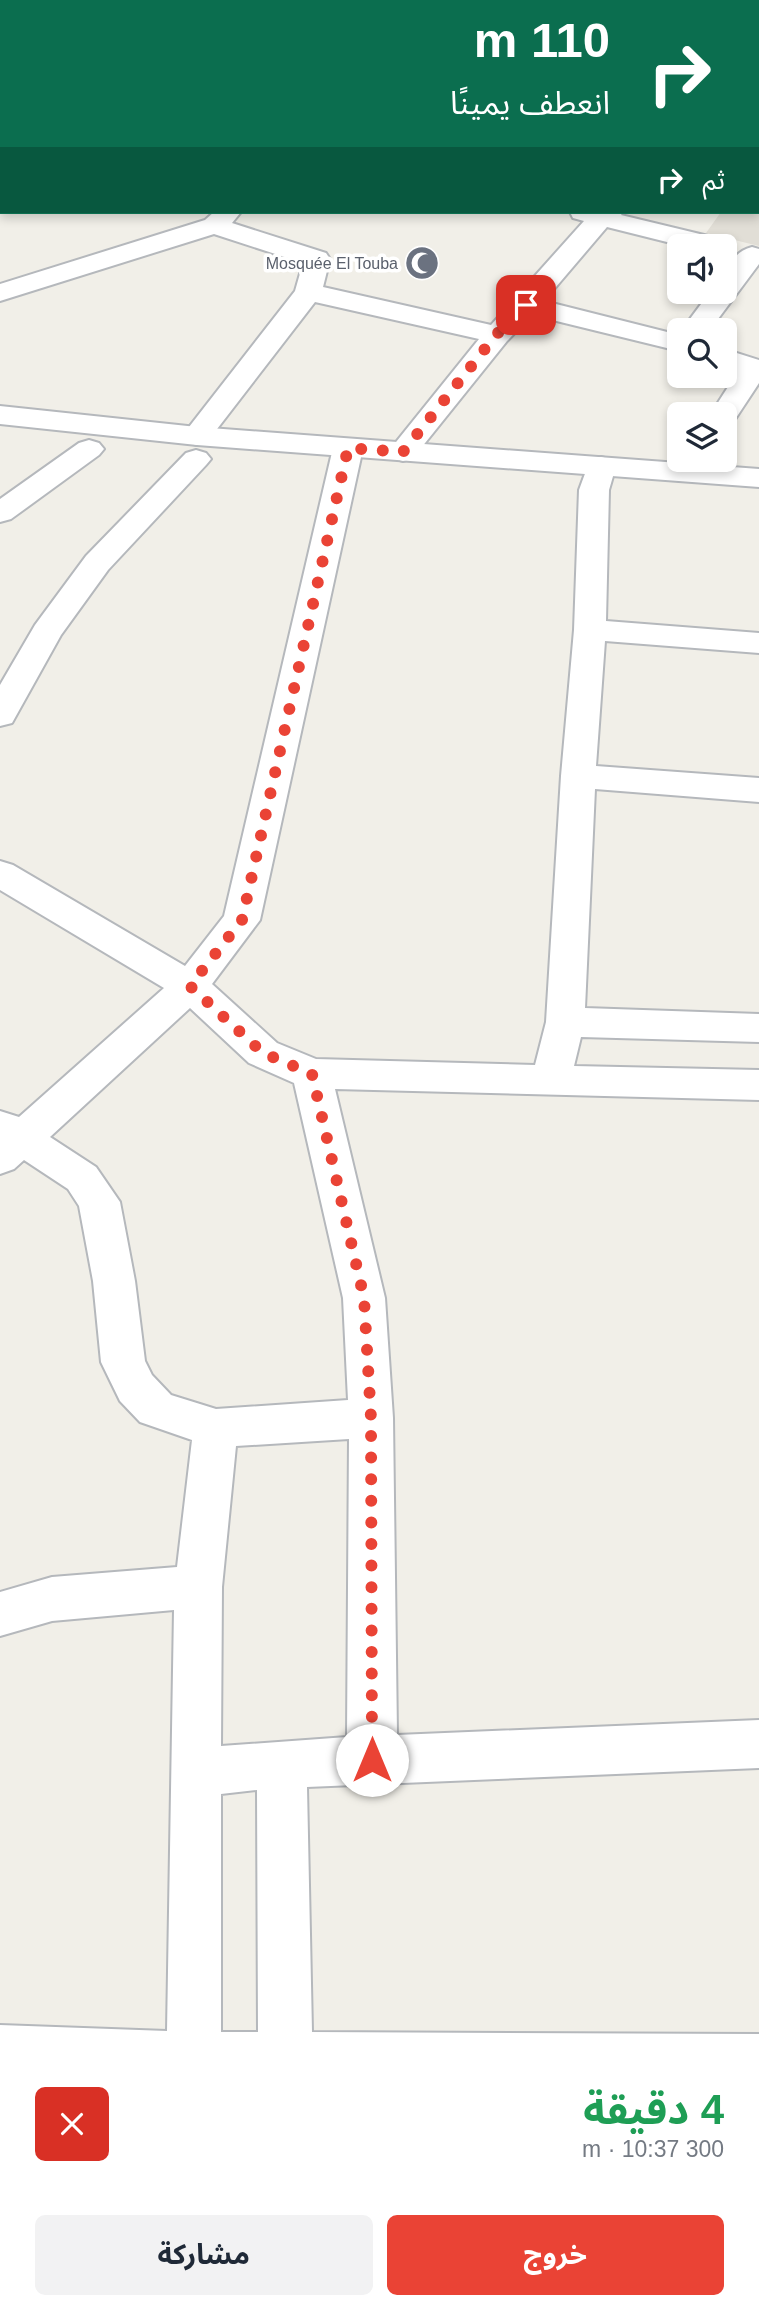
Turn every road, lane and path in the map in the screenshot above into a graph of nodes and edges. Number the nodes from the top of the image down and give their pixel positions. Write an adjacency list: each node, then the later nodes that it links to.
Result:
1 (596, 214): 3 (street); 9 (street)
2 (221, 219): 7 (street); 8 (street)
3 (672, 234)
4 (737, 251): 5 (street)
5 (755, 256): 6 (street)
6 (737, 277)
7 (308, 292): 10 (street); 16 (street)
8 (0, 293)
9 (526, 305): 10 (street); 11 (street)
10 (496, 335): 18 (street)
11 (667, 339)
12 (737, 361): 13 (street)
13 (732, 402)
14 (0, 415): 16 (street)
15 (0, 441): 17 (street)
16 (197, 447): 17 (street); 19 (street); 28 (street)
17 (89, 449): 25 (street)
18 (403, 452): 19 (street); 22 (street)
19 (346, 460): 22 (street); 32 (street)
20 (667, 469): 22 (street)
21 (726, 472): 23 (street)
22 (598, 478): 24 (street); 26 (street)
23 (759, 478)
24 (759, 503)
25 (0, 513)
26 (590, 631): 27 (street); 29 (street)
27 (759, 643)
28 (0, 715)
29 (578, 776): 30 (street); 33 (street)
30 (759, 790)
31 (0, 874): 32 (street)
32 (190, 986): 35 (street); 38 (street)
33 (565, 1022): 34 (street); 36 (street)
34 (759, 1028)
35 (312, 1074): 36 (street); 39 (street)
36 (551, 1079): 37 (street)
37 (759, 1085)
38 (7, 1140): 40 (street)
39 (371, 1418): 40 (street); 44 (street)
40 (216, 1428): 41 (street)
41 (198, 1587): 42 (street); 46 (street)
42 (0, 1614)
43 (759, 1744): 44 (street)
44 (372, 1760): 45 (street)
45 (282, 1764): 46 (street); 49 (street)
46 (198, 1772): 48 (street)
47 (0, 2052): 48 (street)
48 (194, 2059): 49 (street)
49 (285, 2061): 50 (street)
50 (759, 2061)

